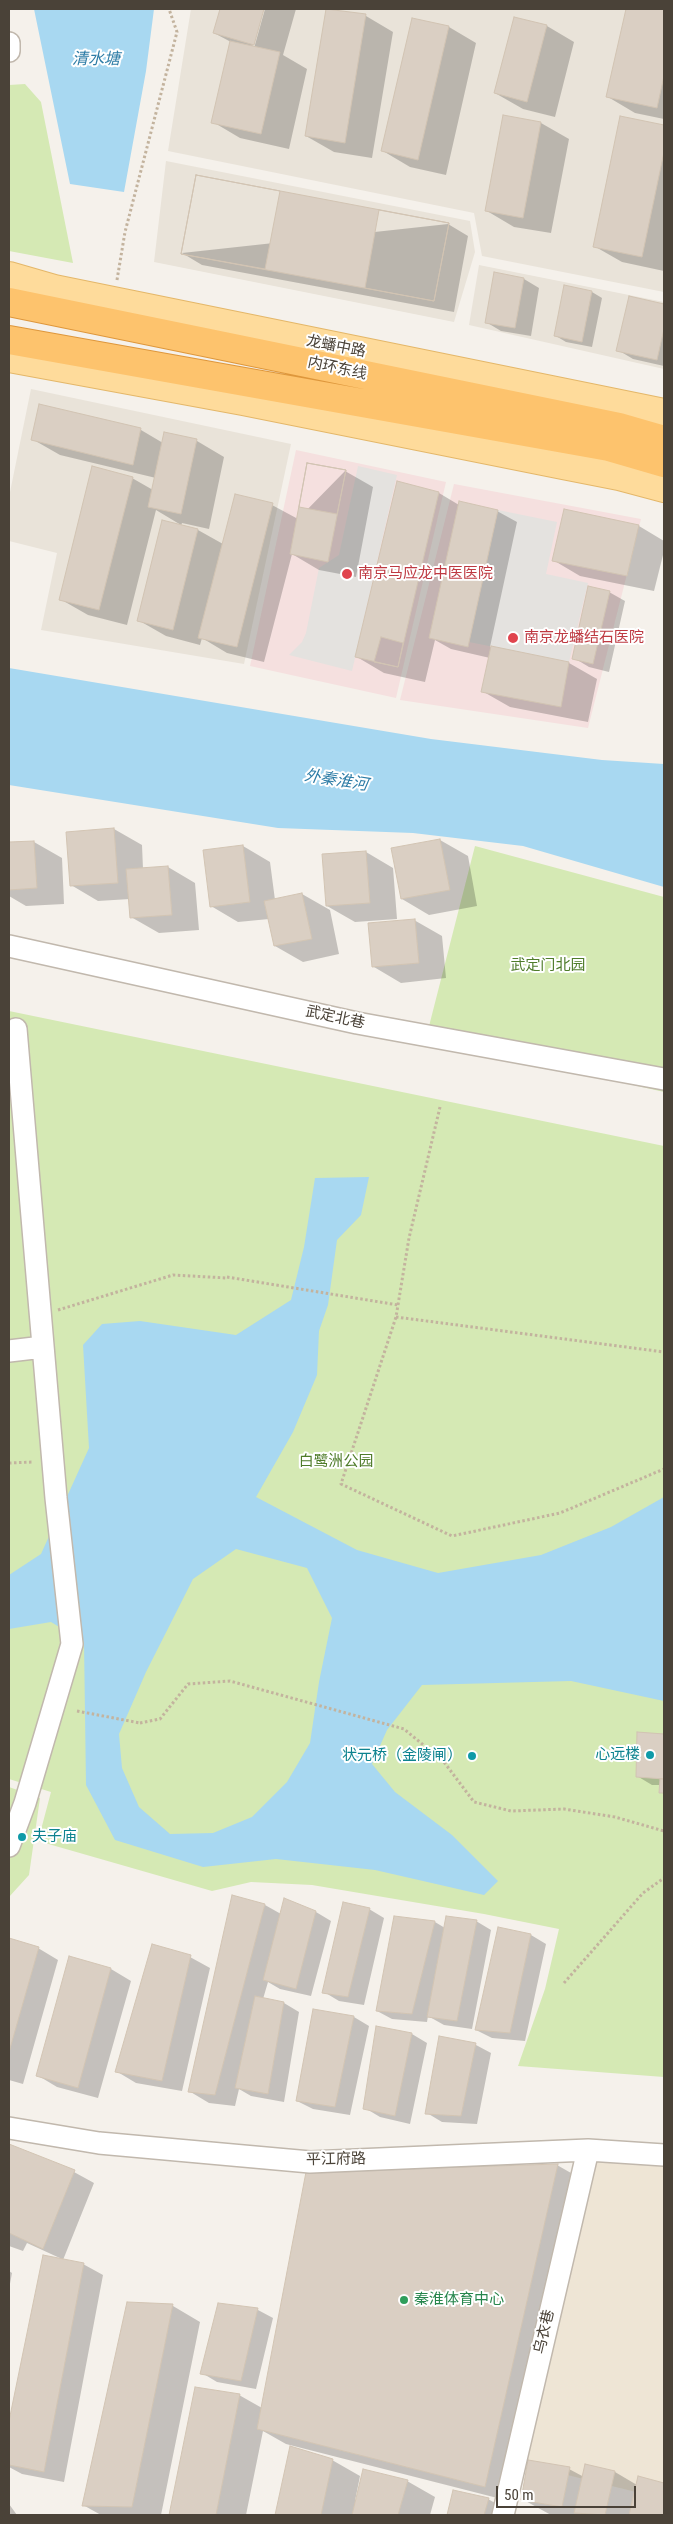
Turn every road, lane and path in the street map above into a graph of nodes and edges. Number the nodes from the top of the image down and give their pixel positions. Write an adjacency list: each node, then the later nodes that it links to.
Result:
1 (170, 9): 5 (path)
2 (9, 43): 3 (street)
3 (9, 51)
4 (9, 276): 5 (main road, 龙蟠中路)
5 (113, 301): 9 (main road, 龙蟠中路)
6 (9, 302): 10 (highway, 内环东线)
7 (9, 340): 11 (highway, 内环东线)
8 (9, 358): 12 (main road)
9 (664, 413)
10 (664, 440)
11 (664, 463)
12 (664, 488)
13 (9, 946): 15 (street, 武定北巷)
14 (16, 1029): 18 (street)
15 (664, 1079)
16 (440, 1107): 17 (path)
17 (398, 1305): 18 (path); 19 (path)
18 (40, 1316): 20 (street)
19 (396, 1317): 22 (path); 25 (path)
20 (43, 1347): 21 (street); 23 (street)
21 (9, 1351)
22 (664, 1352)
23 (53, 1461): 24 (path); 28 (street)
24 (9, 1463)
25 (664, 1469)
26 (77, 1711): 27 (path, bridge)
27 (664, 1831)
28 (9, 1846)
29 (664, 1878): 30 (path)
30 (564, 1982)
31 (9, 2128): 32 (street, 平江府路)
32 (588, 2150): 33 (street, 平江府路); 34 (street, 乌衣巷)
33 (664, 2155)
34 (503, 2515)

